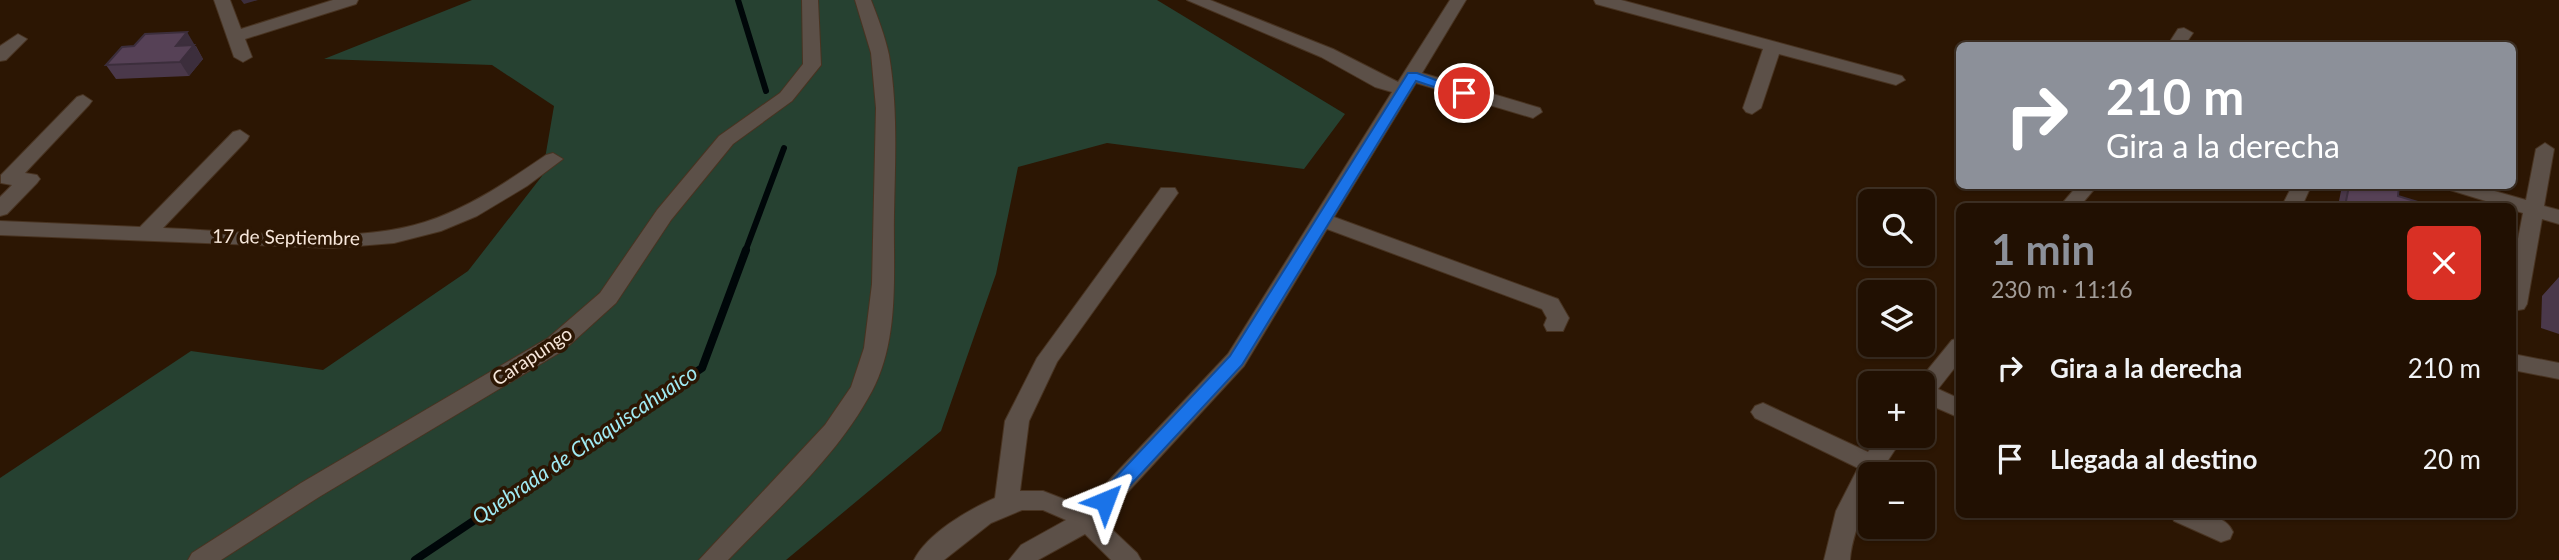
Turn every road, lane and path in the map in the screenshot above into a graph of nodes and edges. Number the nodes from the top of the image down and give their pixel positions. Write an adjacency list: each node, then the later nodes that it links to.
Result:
1 (222, 0): 8 (street)
2 (349, 0): 8 (street)
3 (810, 0): 48 (street, Carapungo)
4 (863, 0): 49 (street)
5 (1195, 0): 14 (street)
6 (1458, 0): 14 (street)
7 (1602, 0): 10 (street)
8 (236, 36): 12 (street)
9 (18, 39): 11 (street)
10 (1773, 47): 13 (street); 16 (street)
11 (0, 56)
12 (243, 57)
13 (1896, 80)
14 (1408, 83): 17 (street); 30 (street)
15 (83, 101): 27 (street)
16 (1752, 108)
17 (1533, 113)
18 (240, 136): 32 (street)
19 (2545, 149): 28 (street)
20 (553, 159): 32 (street, 17 de Septiembre)
21 (2084, 189): 24 (street)
22 (2467, 189): 25 (street)
23 (1168, 192): 44 (street)
24 (2073, 203)
25 (2514, 203)
26 (2516, 204): 28 (street)
27 (0, 209)
28 (2534, 209): 29 (street); 33 (street)
29 (2559, 218)
30 (1321, 220): 34 (street); 46 (street)
31 (0, 228): 32 (street, 17 de Septiembre)
32 (146, 233)
33 (2516, 304)
34 (1555, 325)
35 (1956, 351): 38 (street)
36 (2516, 363): 37 (street)
37 (2559, 371)
38 (1935, 377)
39 (1935, 398): 40 (street)
40 (1956, 407)
41 (1763, 412): 42 (street)
42 (1867, 462)
43 (1858, 492): 53 (street)
44 (1007, 501): 46 (street); 50 (street)
45 (2191, 518): 47 (street)
46 (1086, 521): 51 (street); 52 (street)
47 (2221, 532)
48 (201, 560)
49 (712, 560)
50 (927, 560)
51 (1022, 560)
52 (1128, 560)
53 (1837, 560)

